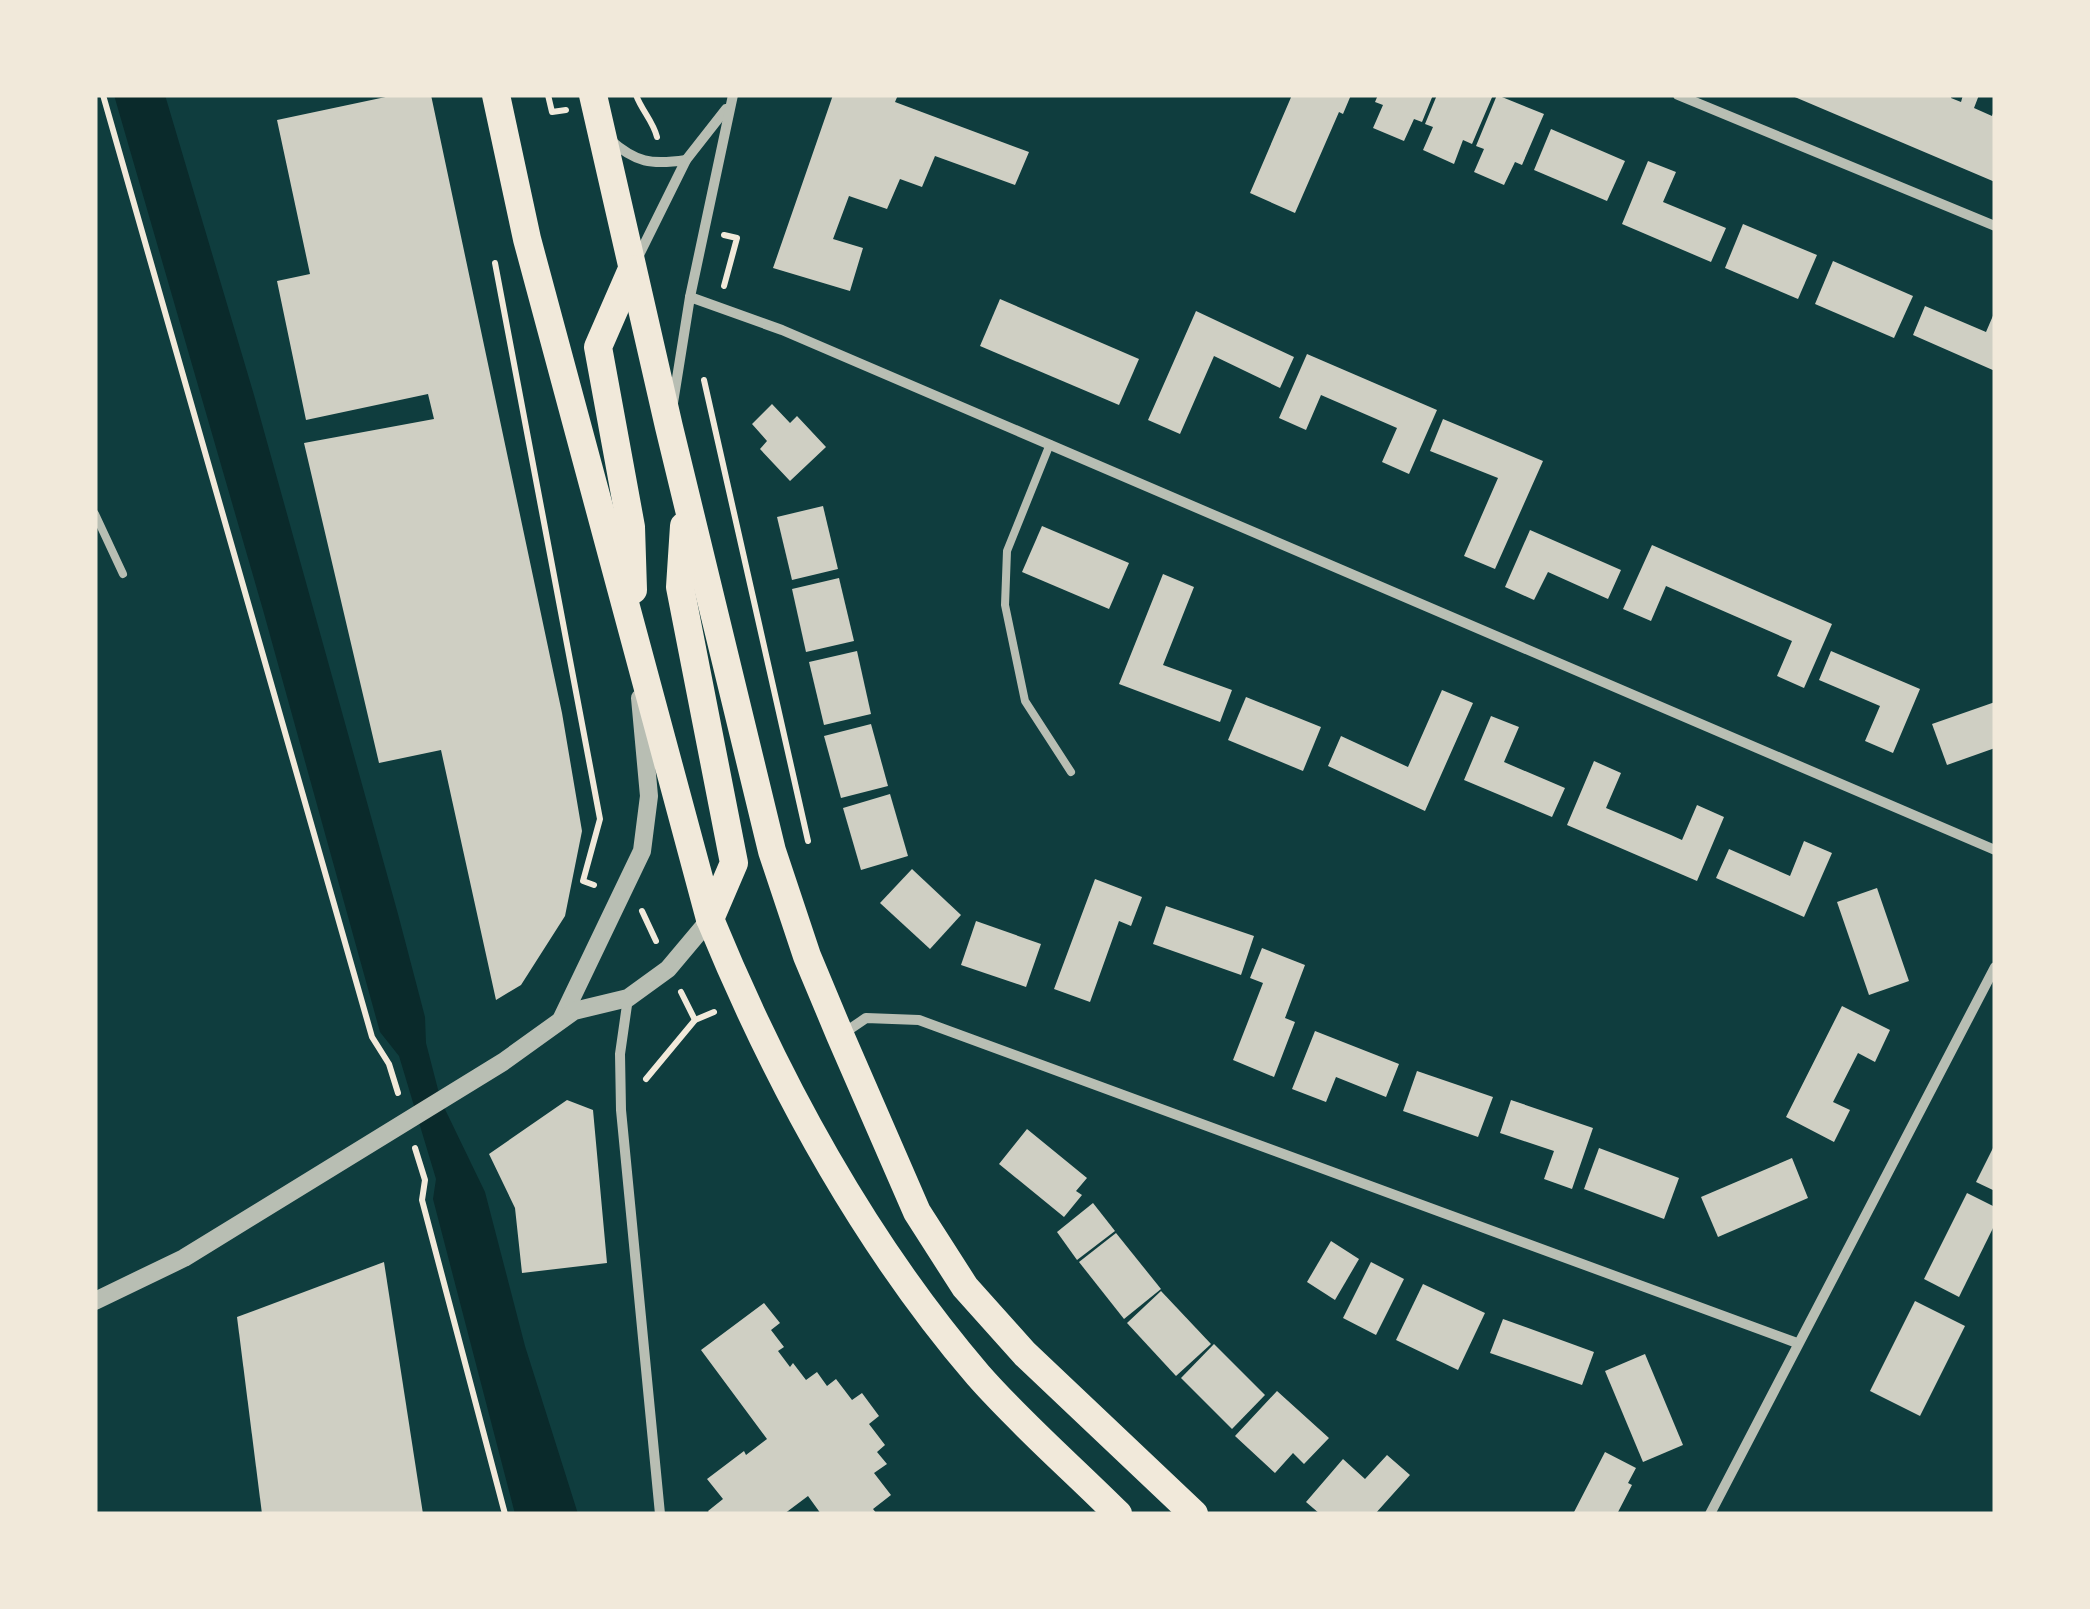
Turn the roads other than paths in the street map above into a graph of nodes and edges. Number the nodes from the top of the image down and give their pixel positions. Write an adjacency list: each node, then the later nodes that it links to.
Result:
1 (496, 95): 15 (highway)
2 (593, 95): 5 (highway)
3 (1678, 95): 7 (street)
4 (732, 100): 6 (street); 9 (street)
5 (601, 132): 6 (street); 8 (highway)
6 (686, 160): 8 (street)
7 (1995, 226)
8 (632, 268): 10 (highway); 15 (highway)
9 (690, 297): 10 (street); 11 (street)
10 (669, 427): 12 (highway)
11 (1050, 444): 16 (lane); 17 (street)
12 (686, 494): 18 (highway); 22 (highway)
13 (95, 514): 14 (lane)
14 (123, 574)
15 (635, 642): 18 (highway); 21 (street)
16 (1071, 772)
17 (1995, 850)
18 (710, 919): 20 (street); 26 (highway)
19 (1995, 967): 24 (street)
20 (628, 998): 21 (street); 25 (street)
21 (562, 1018): 23 (street)
22 (840, 1036): 24 (street); 27 (highway)
23 (95, 1301)
24 (1796, 1343): 28 (street)
25 (660, 1514)
26 (1118, 1514)
27 (1194, 1514)
28 (1710, 1514)

